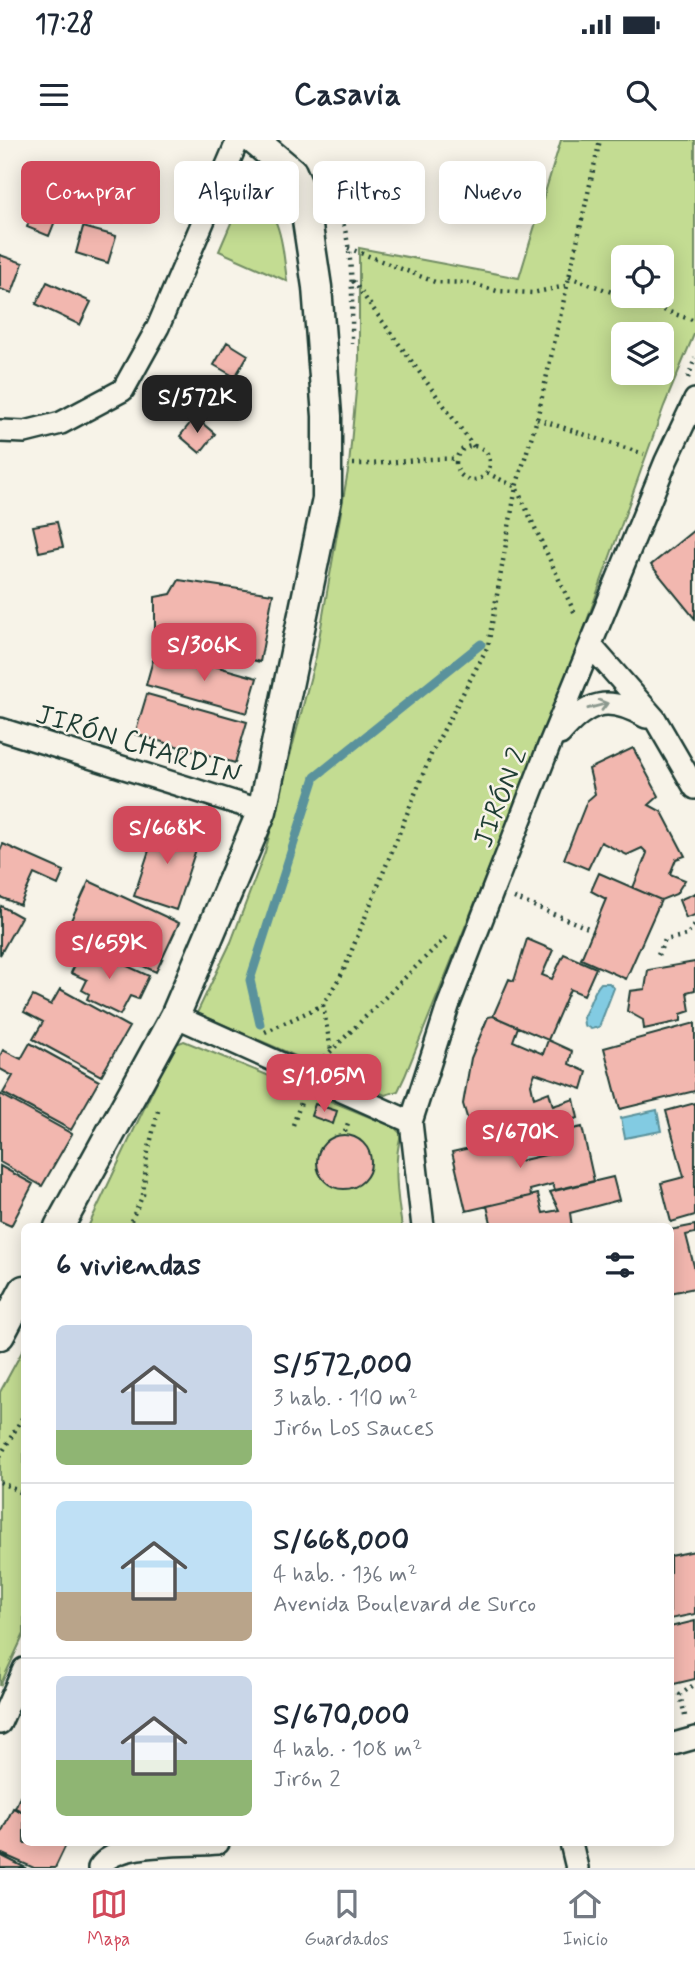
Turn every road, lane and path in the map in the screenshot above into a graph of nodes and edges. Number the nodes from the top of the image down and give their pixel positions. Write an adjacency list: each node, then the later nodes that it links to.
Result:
1 (239, 140): 13 (street)
2 (254, 140): 26 (street)
3 (600, 140): 5 (path)
4 (347, 248): 7 (path)
5 (569, 277): 7 (path); 8 (path)
6 (352, 281): 14 (path)
7 (566, 286): 12 (path)
8 (611, 292)
9 (658, 308): 10 (path)
10 (695, 321)
11 (695, 400): 21 (street, JIRÓN 2)
12 (537, 419): 15 (path); 19 (path)
13 (0, 431)
14 (474, 447): 16 (path); 18 (path)
15 (646, 455)
16 (456, 459): 17 (path); 18 (path)
17 (352, 464)
18 (487, 472): 19 (path)
19 (516, 487): 20 (path); 32 (path)
20 (580, 625)
21 (592, 647): 22 (street); 24 (street, JIRÓN 2)
22 (658, 723): 24 (street, one-way to 22); 25 (street)
23 (0, 729): 26 (street, JIRÓN CHARDIN)
24 (549, 746): 37 (street, JIRÓN 2)
25 (695, 788)
26 (262, 811): 33 (street)
27 (507, 895): 30 (path)
28 (695, 925): 31 (path)
29 (457, 926): 32 (path)
30 (588, 928)
31 (658, 955)
32 (323, 1004): 34 (path)
33 (175, 1016): 34 (street); 39 (street)
34 (254, 1051): 37 (street)
35 (304, 1094): 38 (path)
36 (163, 1098): 40 (path)
37 (411, 1122): 41 (street, JIRÓN 2)
38 (293, 1125)
39 (62, 1223)
40 (130, 1223)
41 (423, 1223)
42 (21, 1296): 43 (street)
43 (0, 1335)
44 (21, 1420): 45 (path)
45 (0, 1456)
46 (0, 1482): 47 (path)
47 (21, 1492)
48 (21, 1676): 50 (street)
49 (695, 1684): 51 (path)
50 (0, 1723)
51 (691, 1731): 52 (street)
52 (674, 1742)
53 (163, 1846): 55 (street)
54 (572, 1846): 56 (street)
55 (99, 1868)
56 (578, 1868)

